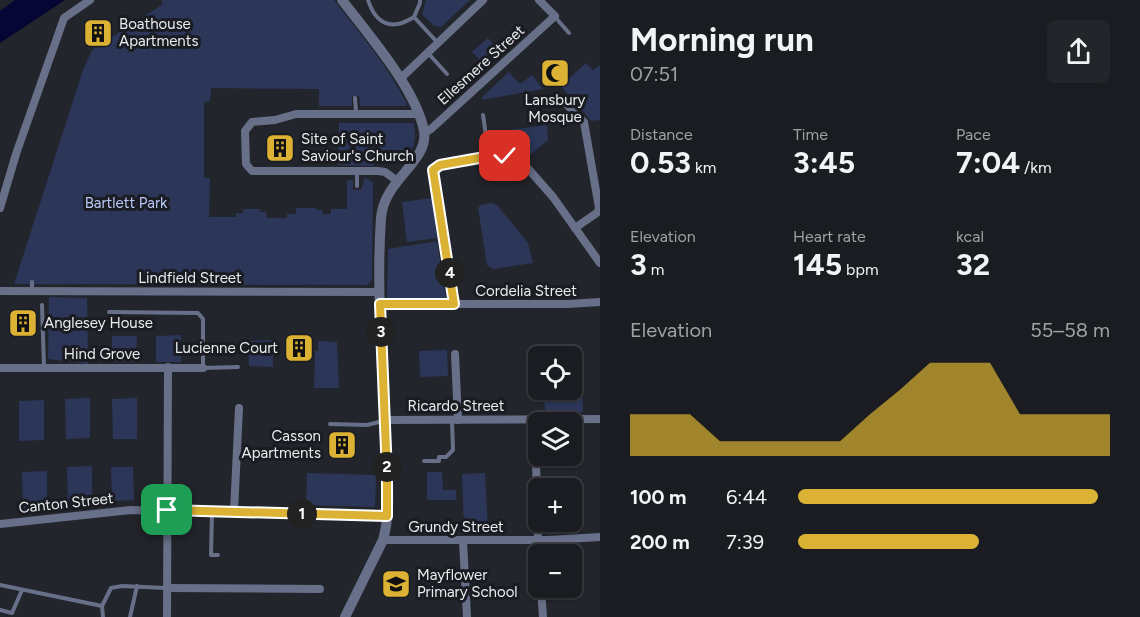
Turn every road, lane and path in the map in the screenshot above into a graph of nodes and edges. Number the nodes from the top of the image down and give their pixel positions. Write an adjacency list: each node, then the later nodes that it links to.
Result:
1 (90, 0): 24 (street)
2 (342, 0): 13 (street)
3 (368, 0): 8 (lane)
4 (420, 0): 8 (lane)
5 (483, 0): 10 (street)
6 (539, 0): 7 (street)
7 (555, 16): 9 (lane); 19 (street, Ellesmere Street)
8 (414, 17): 10 (lane)
9 (568, 33)
10 (437, 43): 11 (street)
11 (428, 52): 12 (lane); 13 (street)
12 (447, 74)
13 (400, 79): 17 (street)
14 (356, 98): 16 (lane)
15 (567, 105): 25 (street)
16 (356, 114): 17 (street); 21 (street)
17 (418, 114): 19 (street)
18 (483, 115): 20 (lane)
19 (424, 133): 22 (street)
20 (489, 157): 26 (street); 33 (street)
21 (357, 171): 22 (street); 23 (lane)
22 (396, 180): 29 (street)
23 (357, 186)
24 (0, 208)
25 (600, 208): 26 (street)
26 (575, 228): 27 (street)
27 (600, 263)
28 (0, 291): 29 (street, Lindfield Street)
29 (380, 292): 32 (street)
30 (600, 302): 33 (street, Cordelia Street)
31 (42, 304): 39 (lane)
32 (380, 304): 33 (street, Cordelia Street); 44 (street)
33 (454, 304)
34 (109, 312): 40 (lane)
35 (455, 354): 45 (street)
36 (168, 367): 39 (street, Hind Grove); 40 (street, Hind Grove); 50 (street)
37 (238, 367): 40 (lane)
38 (0, 368): 39 (street, Hind Grove)
39 (45, 368)
40 (203, 368)
41 (239, 408): 52 (street)
42 (582, 419): 43 (street, Ricardo Street)
43 (600, 419)
44 (385, 420): 45 (street, Ricardo Street); 47 (lane); 53 (street)
45 (455, 420): 46 (street, Ricardo Street); 48 (lane)
46 (528, 420)
47 (330, 424)
48 (424, 461)
49 (536, 466): 57 (street)
50 (167, 510): 51 (street, Canton Street); 54 (street, Canton Street); 62 (street)
51 (212, 511): 52 (street, Canton Street); 59 (lane)
52 (234, 512): 53 (street, Canton Street)
53 (387, 516): 56 (street)
54 (0, 524)
55 (600, 537): 57 (street, Grundy Street)
56 (383, 540): 58 (street, Grundy Street); 71 (street)
57 (538, 540): 58 (street, Grundy Street)
58 (463, 541): 72 (street)
59 (218, 555)
60 (0, 585): 64 (lane)
61 (137, 586): 62 (lane); 66 (lane); 69 (lane)
62 (167, 588): 63 (street); 70 (street)
63 (320, 589)
64 (22, 590): 66 (lane); 67 (lane)
65 (542, 598): 73 (street)
66 (102, 606): 68 (lane)
67 (0, 610)
68 (104, 617)
69 (130, 617)
70 (167, 617)
71 (345, 617)
72 (467, 617)
73 (543, 617)

